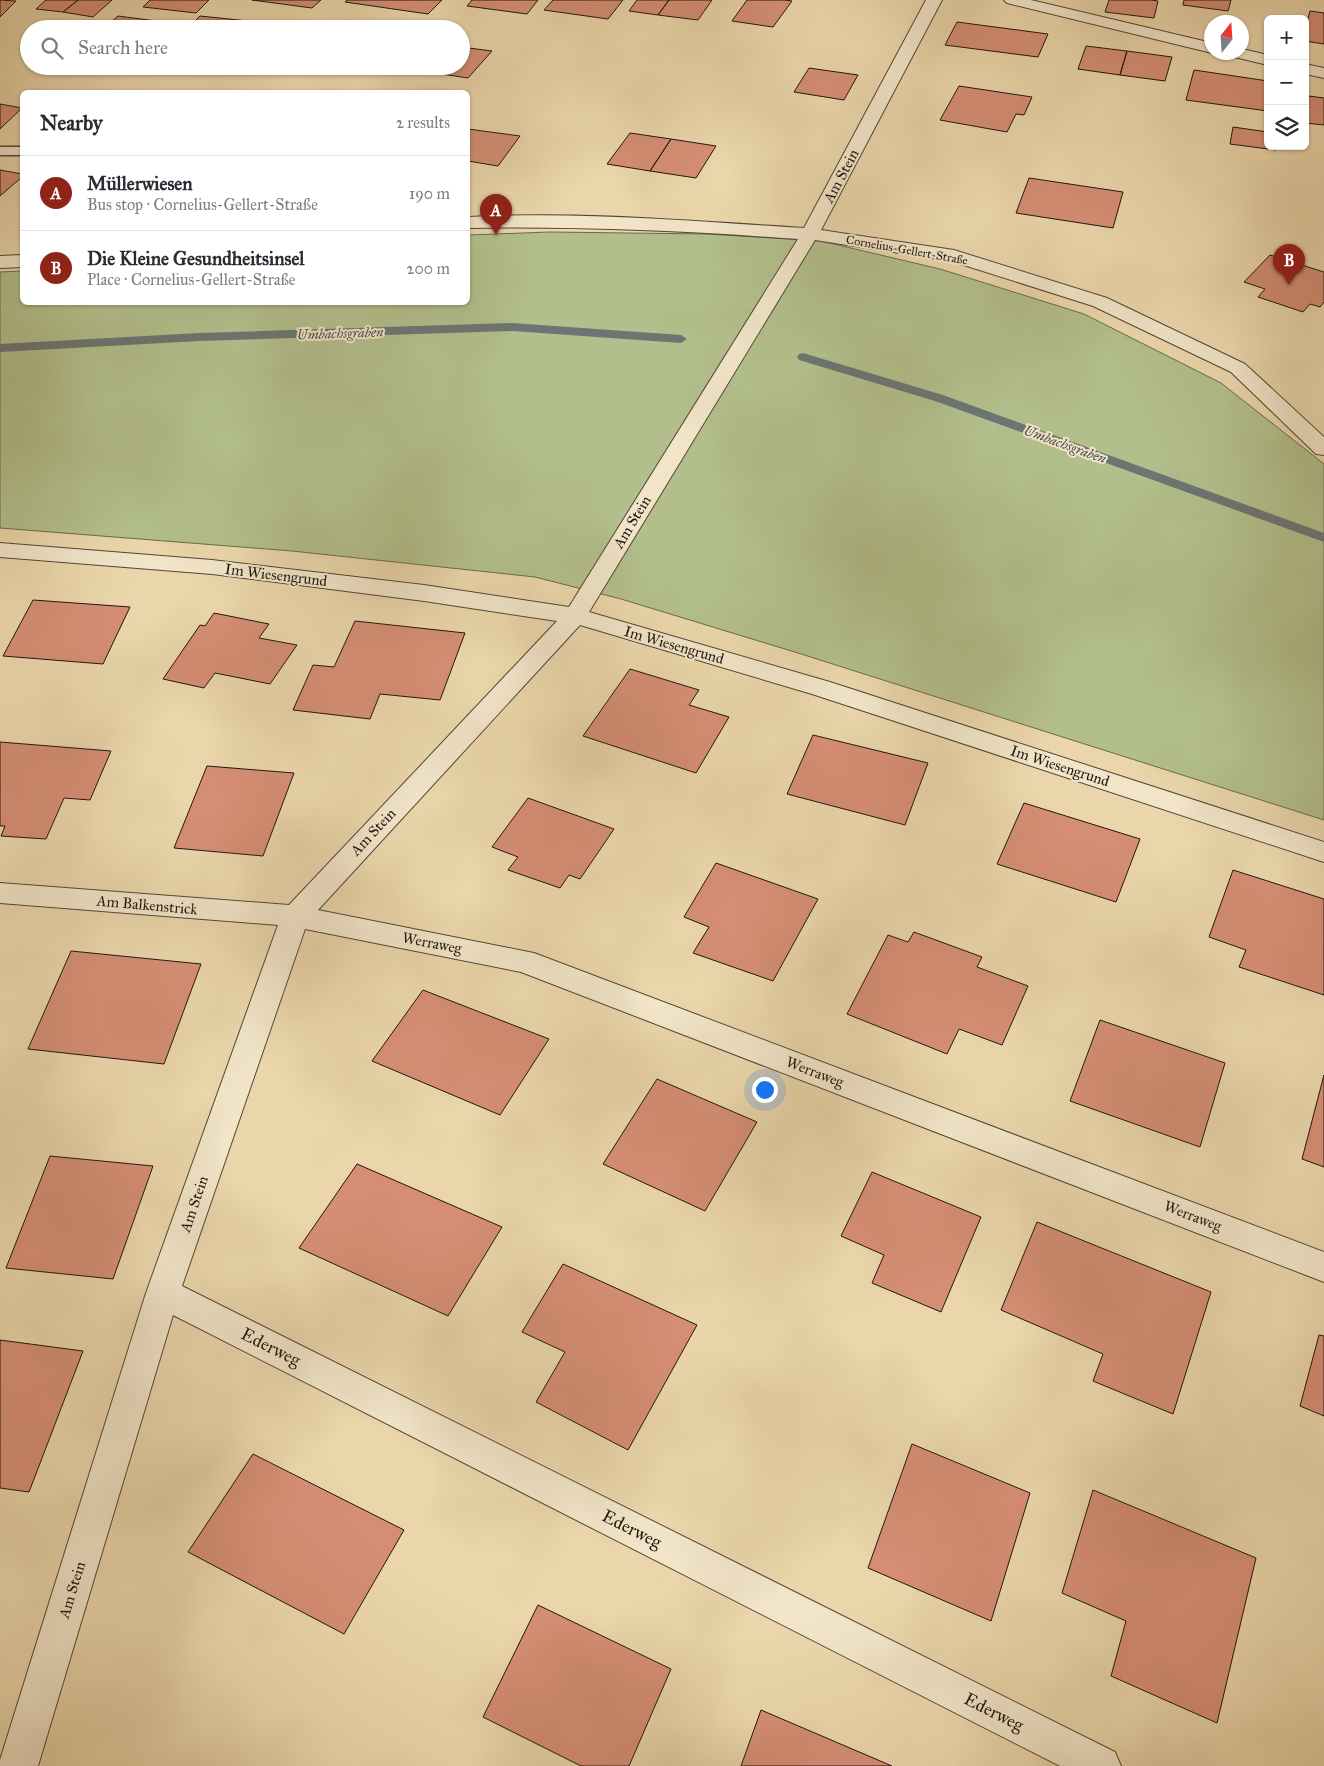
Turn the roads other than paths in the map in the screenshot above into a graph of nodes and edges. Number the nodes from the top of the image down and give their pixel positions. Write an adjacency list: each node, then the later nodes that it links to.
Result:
1 (934, 0): 11 (street, Am Stein)
2 (1012, 0): 3 (street)
3 (1204, 46)
4 (1249, 56): 5 (street)
5 (1264, 59)
6 (1309, 69): 7 (street)
7 (1324, 73)
8 (0, 151): 9 (lane)
9 (20, 151)
10 (470, 222): 11 (street, Cornelius-Gellert-Straße)
11 (810, 234): 14 (street, Cornelius-Gellert-Straße); 16 (street, Am Stein)
12 (20, 261): 13 (street)
13 (0, 262)
14 (1324, 449)
15 (0, 550): 16 (street, Im Wiesengrund)
16 (574, 616): 17 (street, Im Wiesengrund); 19 (street, Am Stein)
17 (1324, 852)
18 (0, 892): 19 (street, Am Balkenstrick)
19 (294, 916): 20 (street, Werraweg); 21 (street, Am Stein)
20 (1324, 1267)
21 (163, 1292): 22 (street, Am Stein); 23 (street, Ederweg)
22 (18, 1766)
23 (1101, 1766)

